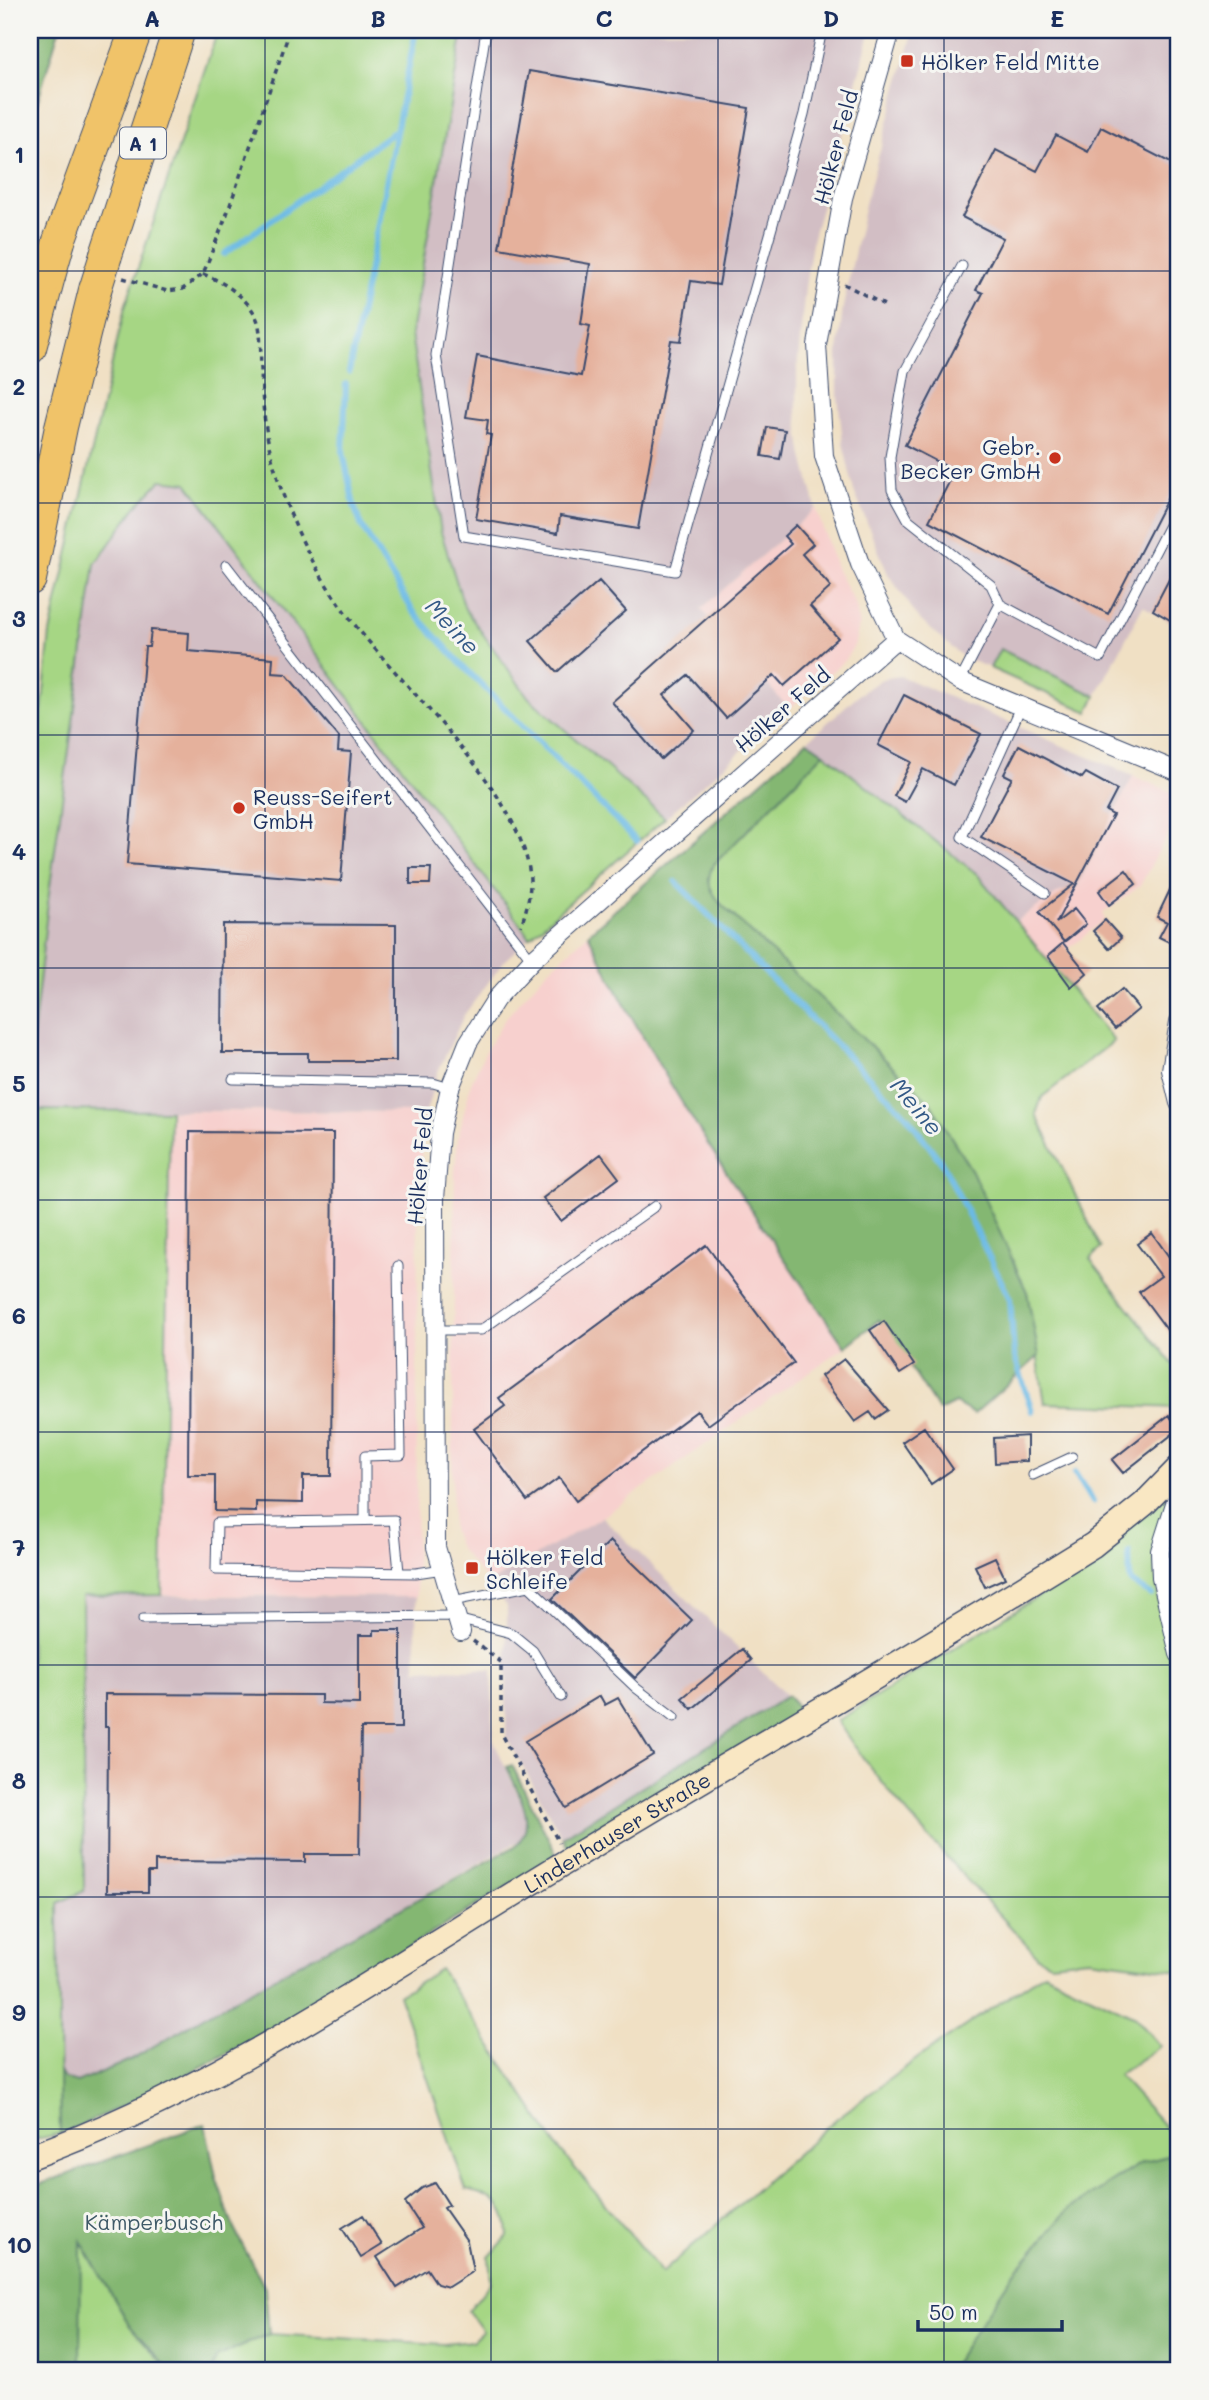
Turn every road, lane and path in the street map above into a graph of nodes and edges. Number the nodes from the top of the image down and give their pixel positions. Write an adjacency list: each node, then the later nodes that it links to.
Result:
1 (136, 30): 10 (highway, A 1, bridge)
2 (179, 30): 13 (highway, A 1, bridge)
3 (290, 30): 20 (path)
4 (486, 30): 5 (lane)
5 (822, 30)
6 (891, 30): 15 (street, Hölker Feld)
7 (962, 265): 14 (lane)
8 (852, 289): 9 (path)
9 (888, 307)
10 (30, 348)
11 (1179, 506): 14 (lane)
12 (226, 565): 20 (lane)
13 (30, 579)
14 (1000, 604): 16 (lane)
15 (896, 639): 16 (street); 21 (street, Hölker Feld)
16 (960, 681): 17 (street)
17 (1021, 707): 18 (street); 19 (lane)
18 (1179, 772)
19 (1045, 893)
20 (517, 939): 21 (lane)
21 (532, 960): 24 (street, Hölker Feld)
22 (1179, 1021): 25 (street)
23 (233, 1079): 24 (lane)
24 (450, 1088): 28 (street, Hölker Feld)
25 (1179, 1103)
26 (655, 1206): 28 (lane)
27 (398, 1266): 33 (lane)
28 (436, 1330): 34 (street, Hölker Feld)
29 (1072, 1457): 31 (lane)
30 (1179, 1468): 43 (main road, Linderhauser Straße)
31 (1034, 1475)
32 (1179, 1491): 36 (street)
33 (365, 1520): 35 (lane); 35 (lane)
34 (443, 1569): 35 (lane); 38 (street, Hölker Feld)
35 (399, 1572)
36 (1161, 1577): 37 (lane); 40 (street)
37 (1179, 1598)
38 (456, 1617): 39 (lane); 41 (lane); 42 (lane); 43 (path)
39 (143, 1619)
40 (1179, 1654)
41 (561, 1697)
42 (674, 1717)
43 (568, 1860): 44 (main road, Linderhauser Straße)
44 (30, 2157)

